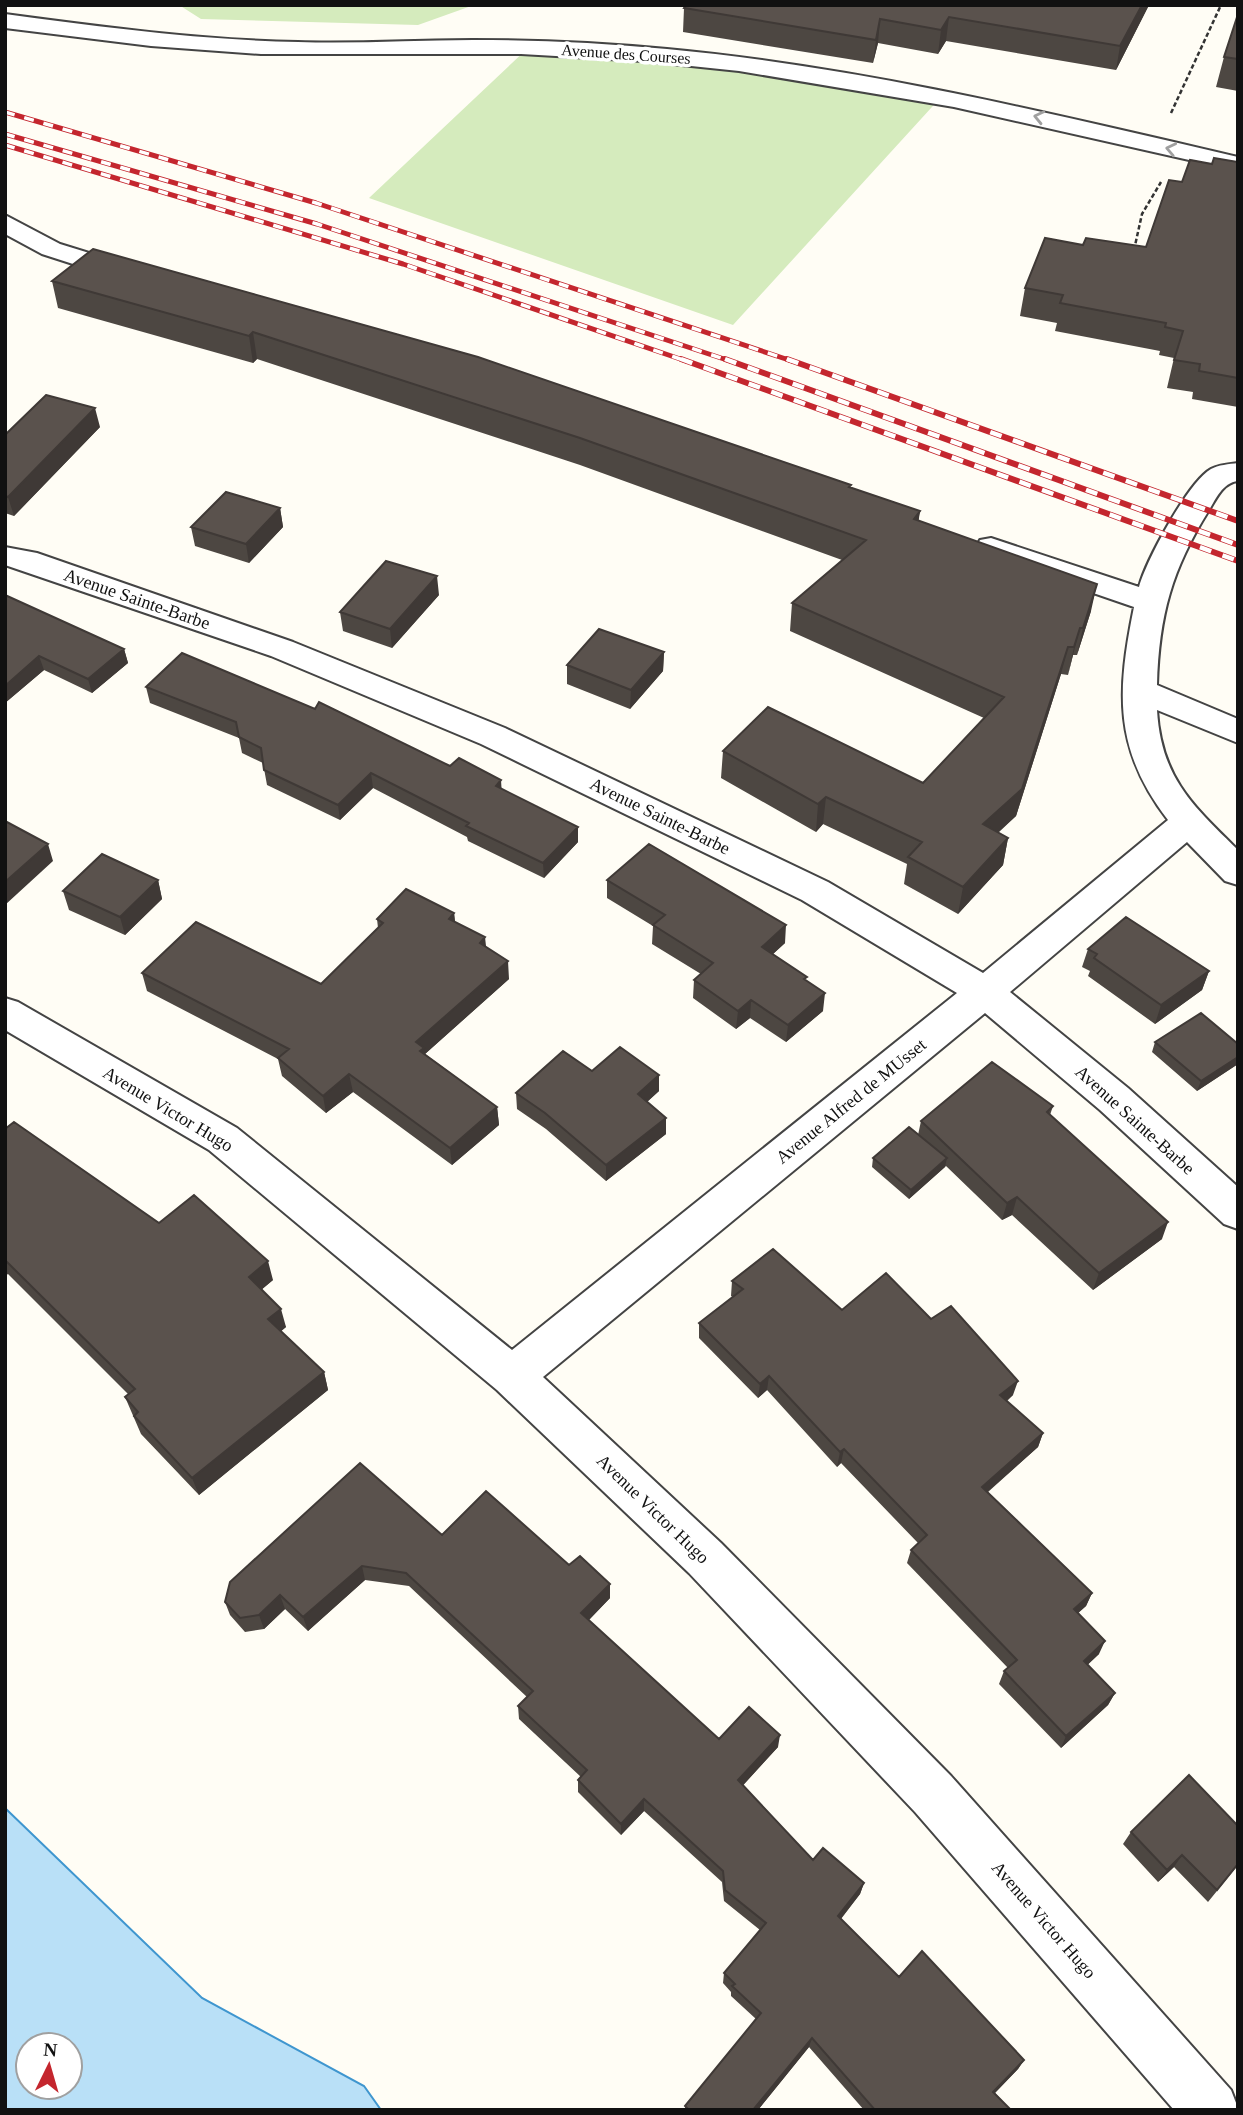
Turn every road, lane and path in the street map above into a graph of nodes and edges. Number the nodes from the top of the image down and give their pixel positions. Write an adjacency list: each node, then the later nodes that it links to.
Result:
1 (1221, 5): 3 (path)
2 (5, 21): 3 (street, Avenue des Courses, one-way to 2)
3 (1156, 145): 4 (street, Avenue des Courses, one-way to 3)
4 (1186, 152): 5 (street, Avenue des Courses); 7 (path)
5 (1238, 164)
6 (5, 223): 8 (street)
7 (1133, 252)
8 (149, 279)
9 (1238, 472): 12 (street)
10 (972, 540): 12 (street)
11 (5, 556): 17 (street, Avenue Sainte-Barbe)
12 (1151, 602): 13 (street)
13 (1140, 690): 14 (street); 15 (street)
14 (1238, 732)
15 (1188, 822): 16 (street); 17 (street, Avenue Alfred de MUsset)
16 (1238, 872)
17 (985, 992): 19 (street, Avenue Sainte-Barbe); 20 (street, Avenue Alfred de MUsset)
18 (5, 1012): 20 (street, Avenue Victor Hugo)
19 (1238, 1212)
20 (512, 1376): 21 (street, Avenue Victor Hugo)
21 (1211, 2110)

